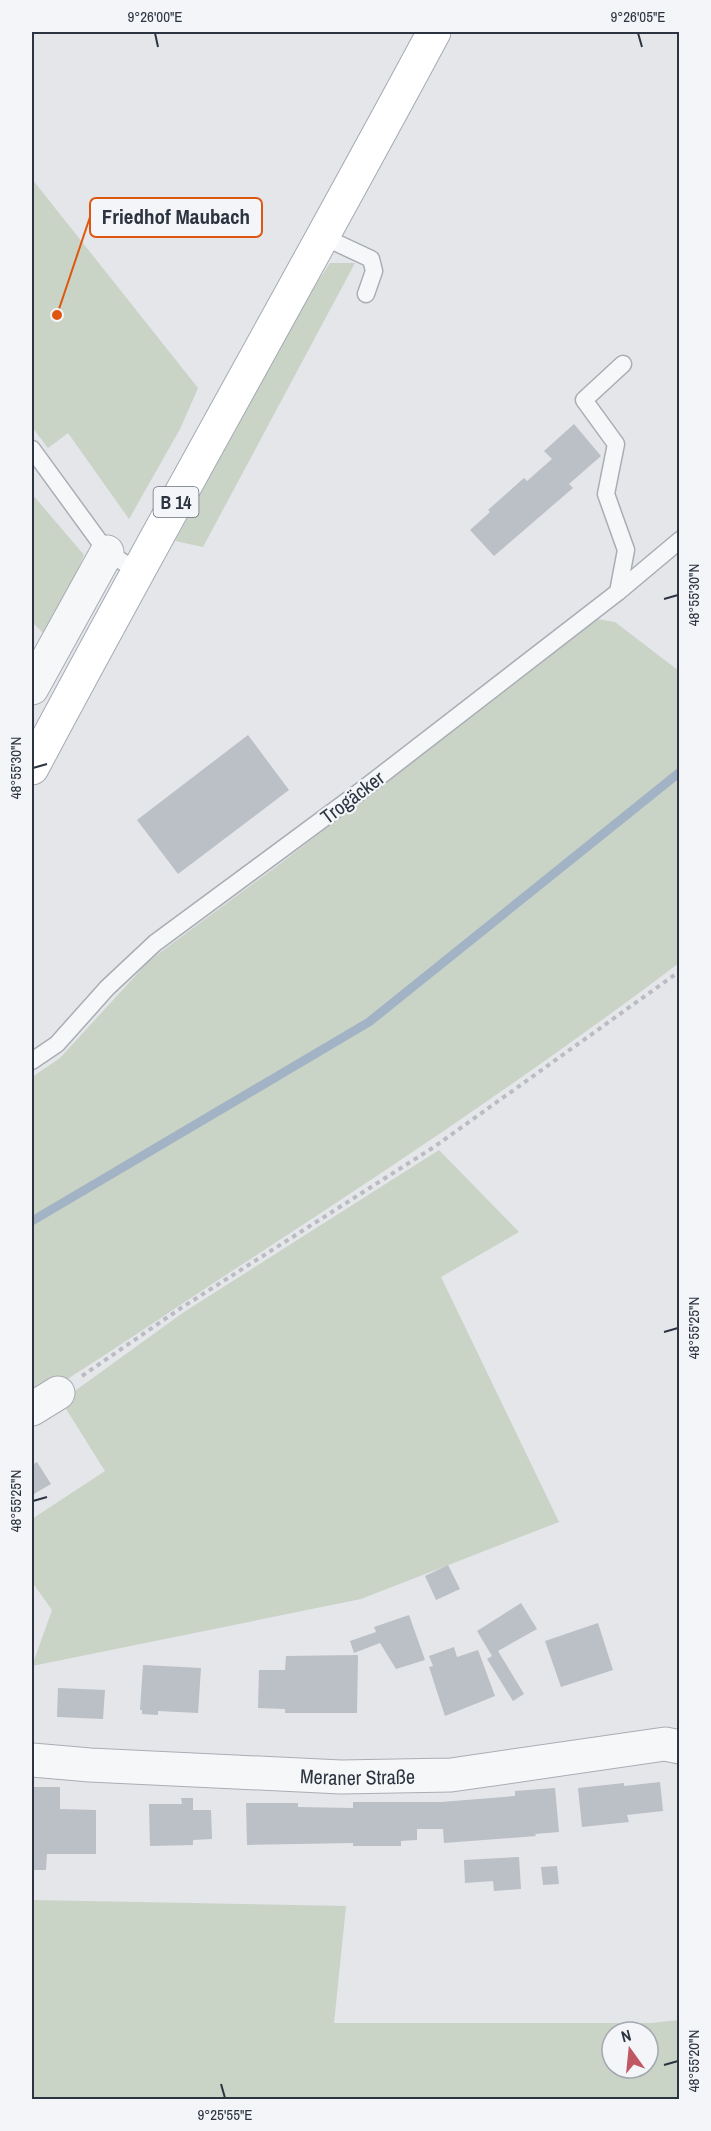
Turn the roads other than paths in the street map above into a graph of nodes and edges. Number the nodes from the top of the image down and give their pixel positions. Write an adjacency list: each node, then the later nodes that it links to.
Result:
1 (434, 32): 2 (main road, B 14)
2 (324, 237): 3 (lane); 8 (main road, B 14)
3 (366, 294)
4 (623, 364): 9 (lane)
5 (32, 449): 7 (lane)
6 (680, 540): 9 (lane, Trogäcker)
7 (107, 552): 8 (lane); 10 (street)
8 (137, 570): 11 (main road, B 14)
9 (618, 592): 12 (lane, Trogäcker)
10 (32, 688)
11 (32, 768)
12 (32, 1061)
13 (680, 1747): 14 (street, Meraner Straße)
14 (32, 1760)

